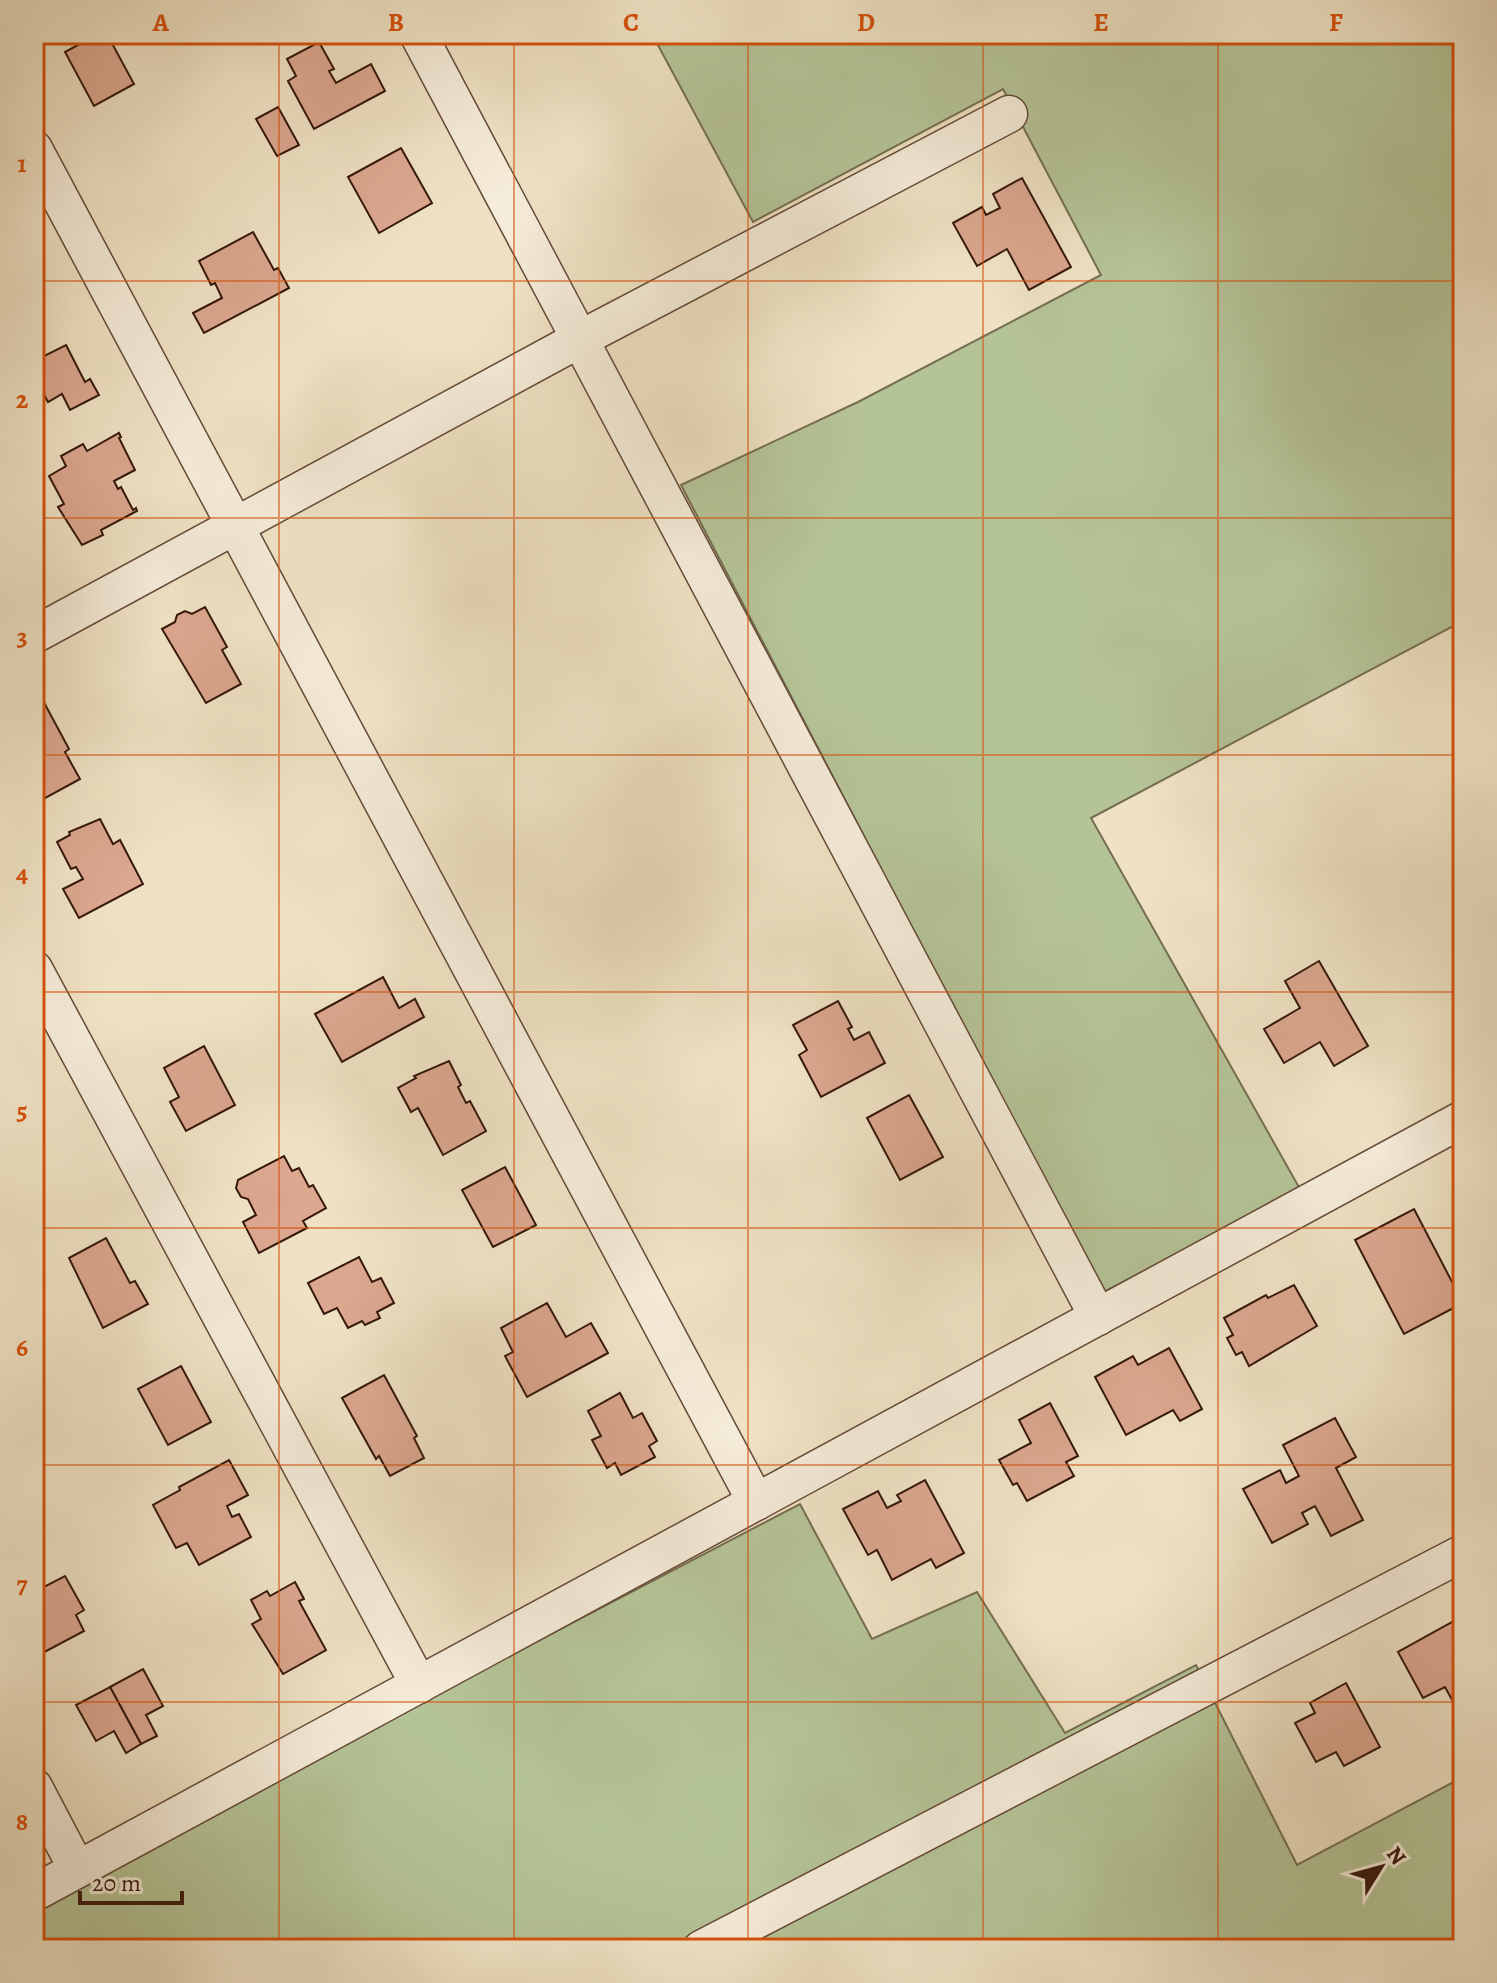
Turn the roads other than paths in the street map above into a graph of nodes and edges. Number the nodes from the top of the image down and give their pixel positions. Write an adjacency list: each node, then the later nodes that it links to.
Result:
1 (418, 34): 4 (street)
2 (1009, 114): 4 (street)
3 (34, 149): 5 (street)
4 (580, 339): 5 (street); 9 (street)
5 (235, 525): 6 (street); 10 (street)
6 (34, 635)
7 (34, 969): 12 (street)
8 (1463, 1119): 9 (street)
9 (1098, 1317): 10 (street)
10 (756, 1502): 12 (street)
11 (1463, 1553): 16 (street)
12 (419, 1685): 14 (street)
13 (34, 1787): 14 (street)
14 (77, 1869): 15 (street)
15 (34, 1893)
16 (701, 1949)

